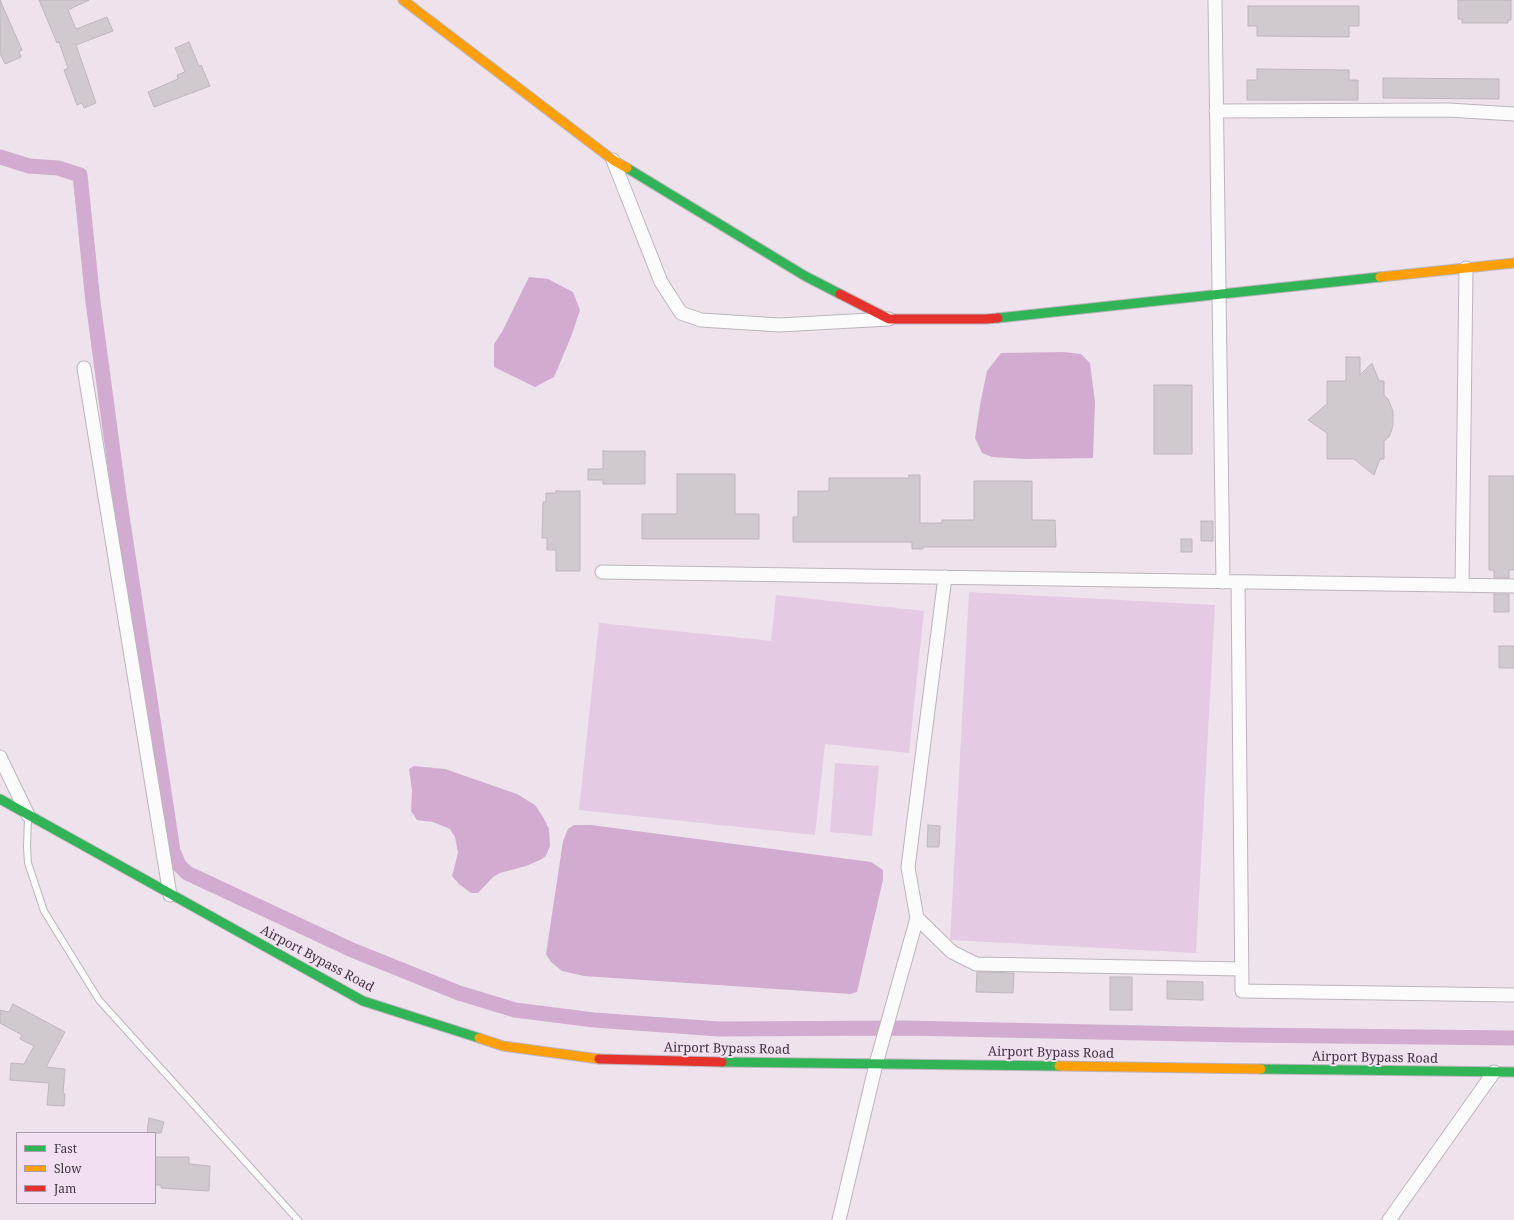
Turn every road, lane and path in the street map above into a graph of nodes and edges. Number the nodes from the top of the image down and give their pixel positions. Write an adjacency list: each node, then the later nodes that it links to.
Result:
1 (403, 0): 5 (street)
2 (1215, 0): 3 (street)
3 (1216, 111): 4 (street); 8 (street)
4 (1514, 114)
5 (613, 160): 9 (street); 9 (street)
6 (1514, 263): 7 (street)
7 (1466, 268): 8 (street); 15 (street)
8 (1219, 293): 9 (street); 13 (street)
9 (889, 319)
10 (84, 368): 20 (street)
11 (602, 572): 12 (street)
12 (945, 577): 13 (street); 21 (street)
13 (1223, 582): 14 (street)
14 (1238, 582): 15 (street); 22 (street)
15 (1462, 585): 16 (street)
16 (1514, 586)
17 (0, 757): 19 (street)
18 (0, 799): 19 (street, Airport Bypass Road)
19 (28, 815): 20 (street, Airport Bypass Road); 27 (lane)
20 (170, 895): 24 (street, Airport Bypass Road)
21 (917, 918): 22 (street); 24 (street)
22 (1242, 969): 23 (street)
23 (1514, 995)
24 (876, 1064): 25 (street, Airport Bypass Road); 28 (street)
25 (1494, 1072): 26 (street, Airport Bypass Road); 29 (street)
26 (1514, 1072)
27 (298, 1220)
28 (839, 1220)
29 (1389, 1220)

